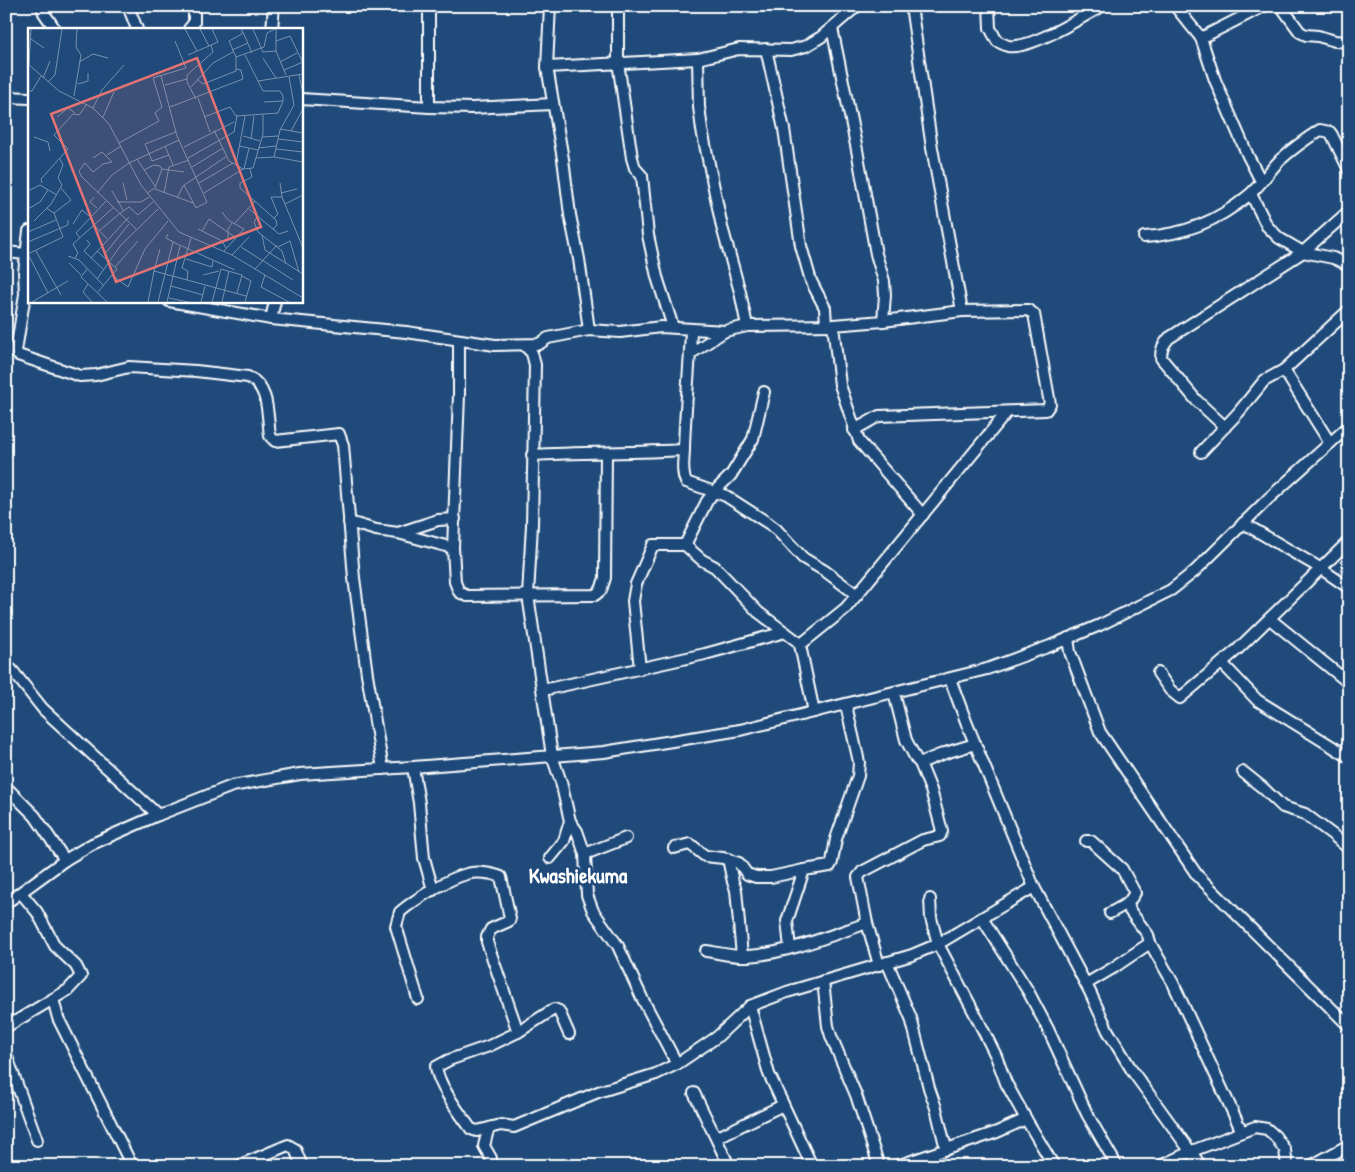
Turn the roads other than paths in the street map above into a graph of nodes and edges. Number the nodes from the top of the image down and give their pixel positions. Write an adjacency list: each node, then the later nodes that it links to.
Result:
1 (42, 6): 15 (street)
2 (128, 6): 16 (street)
3 (194, 6): 17 (street)
4 (274, 6): 18 (street)
5 (429, 6): 30 (street)
6 (550, 6): 25 (street)
7 (618, 6): 24 (street)
8 (911, 6): 45 (street)
9 (989, 6): 10 (street)
10 (1102, 6)
11 (1175, 6): 20 (street)
12 (1264, 6): 20 (street)
13 (1281, 6): 21 (street)
14 (849, 8): 19 (street)
15 (54, 28)
16 (137, 28)
17 (190, 28)
18 (272, 28)
19 (832, 28): 22 (street); 47 (street)
20 (1201, 38): 32 (street)
21 (1349, 42)
22 (766, 49): 23 (street); 48 (street)
23 (698, 59): 24 (street); 49 (street)
24 (618, 62): 25 (street); 50 (street)
25 (547, 67): 29 (street)
26 (6, 97): 27 (street)
27 (28, 98)
28 (302, 99): 30 (street)
29 (553, 104): 30 (street); 52 (street)
30 (429, 107)
31 (1349, 170): 32 (street)
32 (1261, 182): 33 (street)
33 (1251, 194): 35 (street); 38 (street)
34 (1349, 212): 38 (street)
35 (1144, 237)
36 (28, 239): 39 (street)
37 (6, 252): 39 (street)
38 (1303, 252): 40 (street); 63 (street)
39 (26, 254): 41 (street)
40 (1349, 265)
41 (27, 294): 73 (street)
42 (175, 302): 46 (street)
43 (275, 302): 46 (street)
44 (1349, 310): 59 (street)
45 (962, 311): 47 (street); 61 (street)
46 (271, 319): 54 (street)
47 (883, 321): 48 (street)
48 (829, 325): 49 (street); 64 (street)
49 (747, 326): 53 (street)
50 (673, 327): 51 (street); 52 (street)
51 (691, 328): 53 (street); 57 (street)
52 (589, 330): 55 (street)
53 (725, 331): 57 (street)
54 (459, 340): 56 (street); 72 (street)
55 (539, 344): 56 (street); 58 (street)
56 (524, 346): 58 (street)
57 (690, 354): 66 (street)
58 (535, 365): 69 (street)
59 (1284, 370): 63 (street); 65 (street)
60 (764, 392): 70 (street)
61 (1007, 412): 64 (street); 71 (street)
62 (1349, 426): 65 (street)
63 (1224, 427): 67 (street)
64 (854, 430): 71 (street)
65 (1330, 443): 74 (street)
66 (684, 450): 68 (street); 70 (street)
67 (1201, 452)
68 (606, 453): 69 (street); 81 (street)
69 (532, 455): 81 (street)
70 (714, 492): 77 (street); 82 (street)
71 (923, 515): 82 (street)
72 (455, 520): 75 (street); 78 (street)
73 (349, 522): 75 (street); 102 (street)
74 (1243, 523): 79 (street); 85 (street)
75 (398, 533): 78 (street)
76 (1349, 541): 79 (street)
77 (685, 545): 84 (street); 88 (street)
78 (453, 548): 81 (street)
79 (1320, 568): 80 (street); 83 (street)
80 (1349, 588)
81 (528, 595): 93 (street)
82 (857, 595): 86 (street)
83 (1270, 619): 87 (street); 92 (street)
84 (785, 632): 86 (street); 88 (street)
85 (1068, 638): 91 (street); 137 (street)
86 (800, 645): 96 (street)
87 (1222, 663): 90 (street); 99 (street)
88 (640, 669): 93 (street)
89 (12, 670): 105 (street)
90 (1158, 673)
91 (950, 679): 94 (street); 97 (street)
92 (1349, 683)
93 (543, 690): 98 (street)
94 (894, 693): 95 (street); 100 (street)
95 (846, 705): 96 (street); 115 (street)
96 (814, 712): 98 (street)
97 (975, 744): 100 (street); 116 (street)
98 (552, 756): 101 (street); 106 (street)
99 (1349, 757)
100 (920, 763): 124 (street)
101 (413, 768): 102 (street); 117 (street)
102 (383, 769): 105 (street)
103 (1242, 772): 110 (street)
104 (6, 787): 114 (street)
105 (158, 815): 114 (street)
106 (570, 821): 111 (street); 112 (street)
107 (626, 838): 111 (street)
108 (1086, 841): 121 (street)
109 (674, 848): 113 (street)
110 (1349, 849)
111 (585, 854): 141 (street)
112 (550, 858)
113 (728, 859): 115 (street); 129 (street)
114 (65, 860): 118 (street)
115 (804, 870): 127 (street)
116 (1034, 887): 123 (street); 132 (street)
117 (433, 890): 134 (street); 138 (street)
118 (21, 893): 120 (street); 133 (street)
119 (930, 899): 126 (street)
120 (6, 903)
121 (1128, 903): 122 (street); 125 (street)
122 (1110, 913)
123 (982, 918): 126 (street); 161 (street)
124 (867, 923): 127 (street); 130 (street)
125 (1150, 943): 132 (street); 146 (street)
126 (938, 944): 130 (street); 144 (street)
127 (790, 948): 129 (street)
128 (706, 952): 129 (street)
129 (742, 956)
130 (883, 964): 131 (street); 150 (street)
131 (823, 981): 135 (street); 158 (street)
132 (1086, 984): 151 (street)
133 (53, 999): 136 (street); 153 (street)
134 (418, 999)
135 (750, 1006): 141 (street); 143 (street)
136 (6, 1026)
137 (1349, 1026)
138 (518, 1032): 139 (street); 145 (street)
139 (569, 1034)
140 (6, 1054): 148 (street)
141 (677, 1064): 145 (street)
142 (694, 1093): 147 (street)
143 (783, 1104): 147 (street); 157 (street)
144 (1026, 1119): 150 (street); 160 (street)
145 (492, 1127): 152 (street)
146 (1242, 1132): 151 (street); 164 (street)
147 (714, 1134): 156 (street)
148 (37, 1140)
149 (1349, 1145): 165 (street)
150 (947, 1149): 159 (street)
151 (1192, 1151): 162 (street); 163 (street)
152 (491, 1158)
153 (132, 1166)
154 (238, 1166): 155 (street)
155 (302, 1166)
156 (729, 1166)
157 (812, 1166)
158 (879, 1166)
159 (898, 1166)
160 (1054, 1166)
161 (1116, 1166)
162 (1160, 1166)
163 (1201, 1166)
164 (1287, 1166)
165 (1311, 1166)

